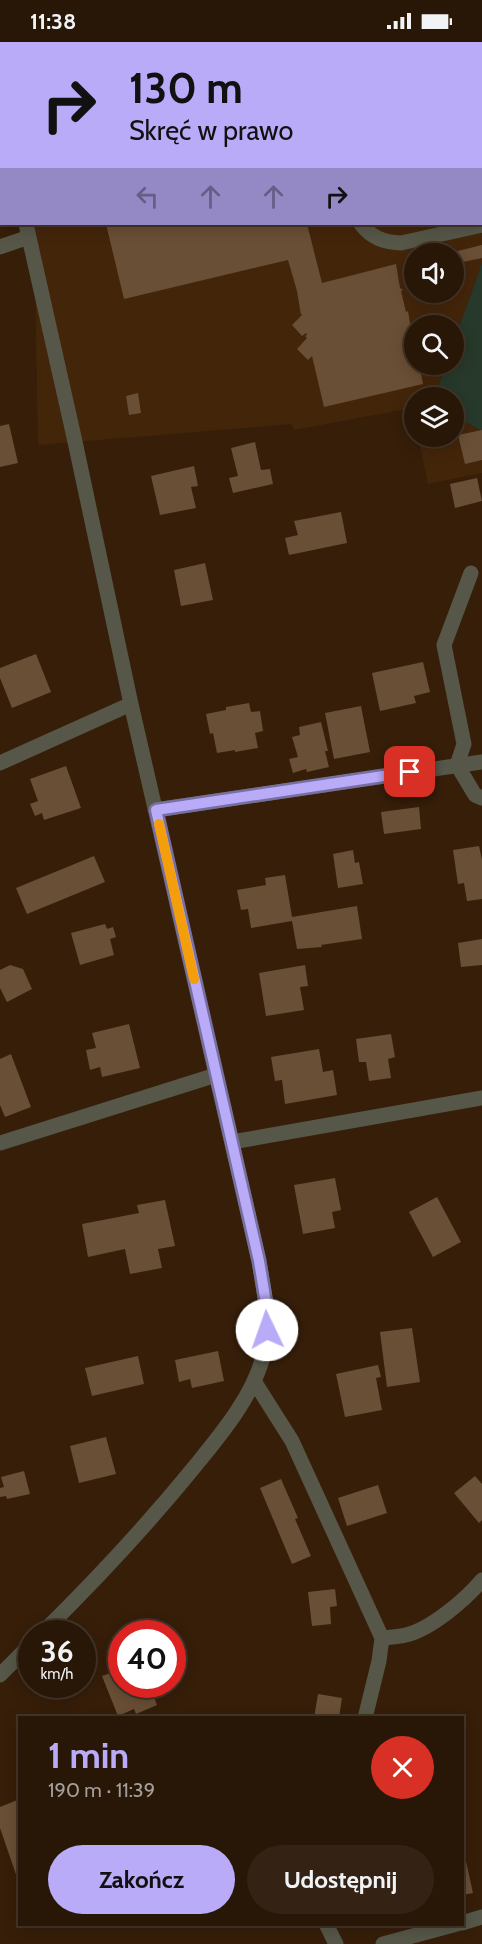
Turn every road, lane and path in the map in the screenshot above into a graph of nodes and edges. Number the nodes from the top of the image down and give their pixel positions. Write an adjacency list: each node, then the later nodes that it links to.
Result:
1 (362, 225): 2 (street)
2 (482, 225)
3 (27, 230): 4 (street); 6 (street)
4 (0, 247)
5 (471, 573): 9 (street)
6 (131, 704): 8 (street); 11 (street)
7 (482, 762): 9 (street)
8 (0, 763)
9 (457, 765): 10 (street); 11 (street)
10 (482, 798)
11 (156, 810): 12 (street)
12 (216, 1075): 14 (street); 15 (street)
13 (482, 1098): 14 (street)
14 (232, 1142): 16 (street)
15 (0, 1143)
16 (254, 1381): 18 (street); 19 (street)
17 (482, 1580): 19 (street)
18 (55, 1620)
19 (382, 1638): 22 (street)
20 (18, 1657): 21 (street)
21 (0, 1674)
22 (365, 1716)
23 (482, 1917): 24 (street)
24 (464, 1922)
25 (327, 1926): 27 (street)
26 (450, 1926): 28 (street)
27 (336, 1944)
28 (383, 1944)

